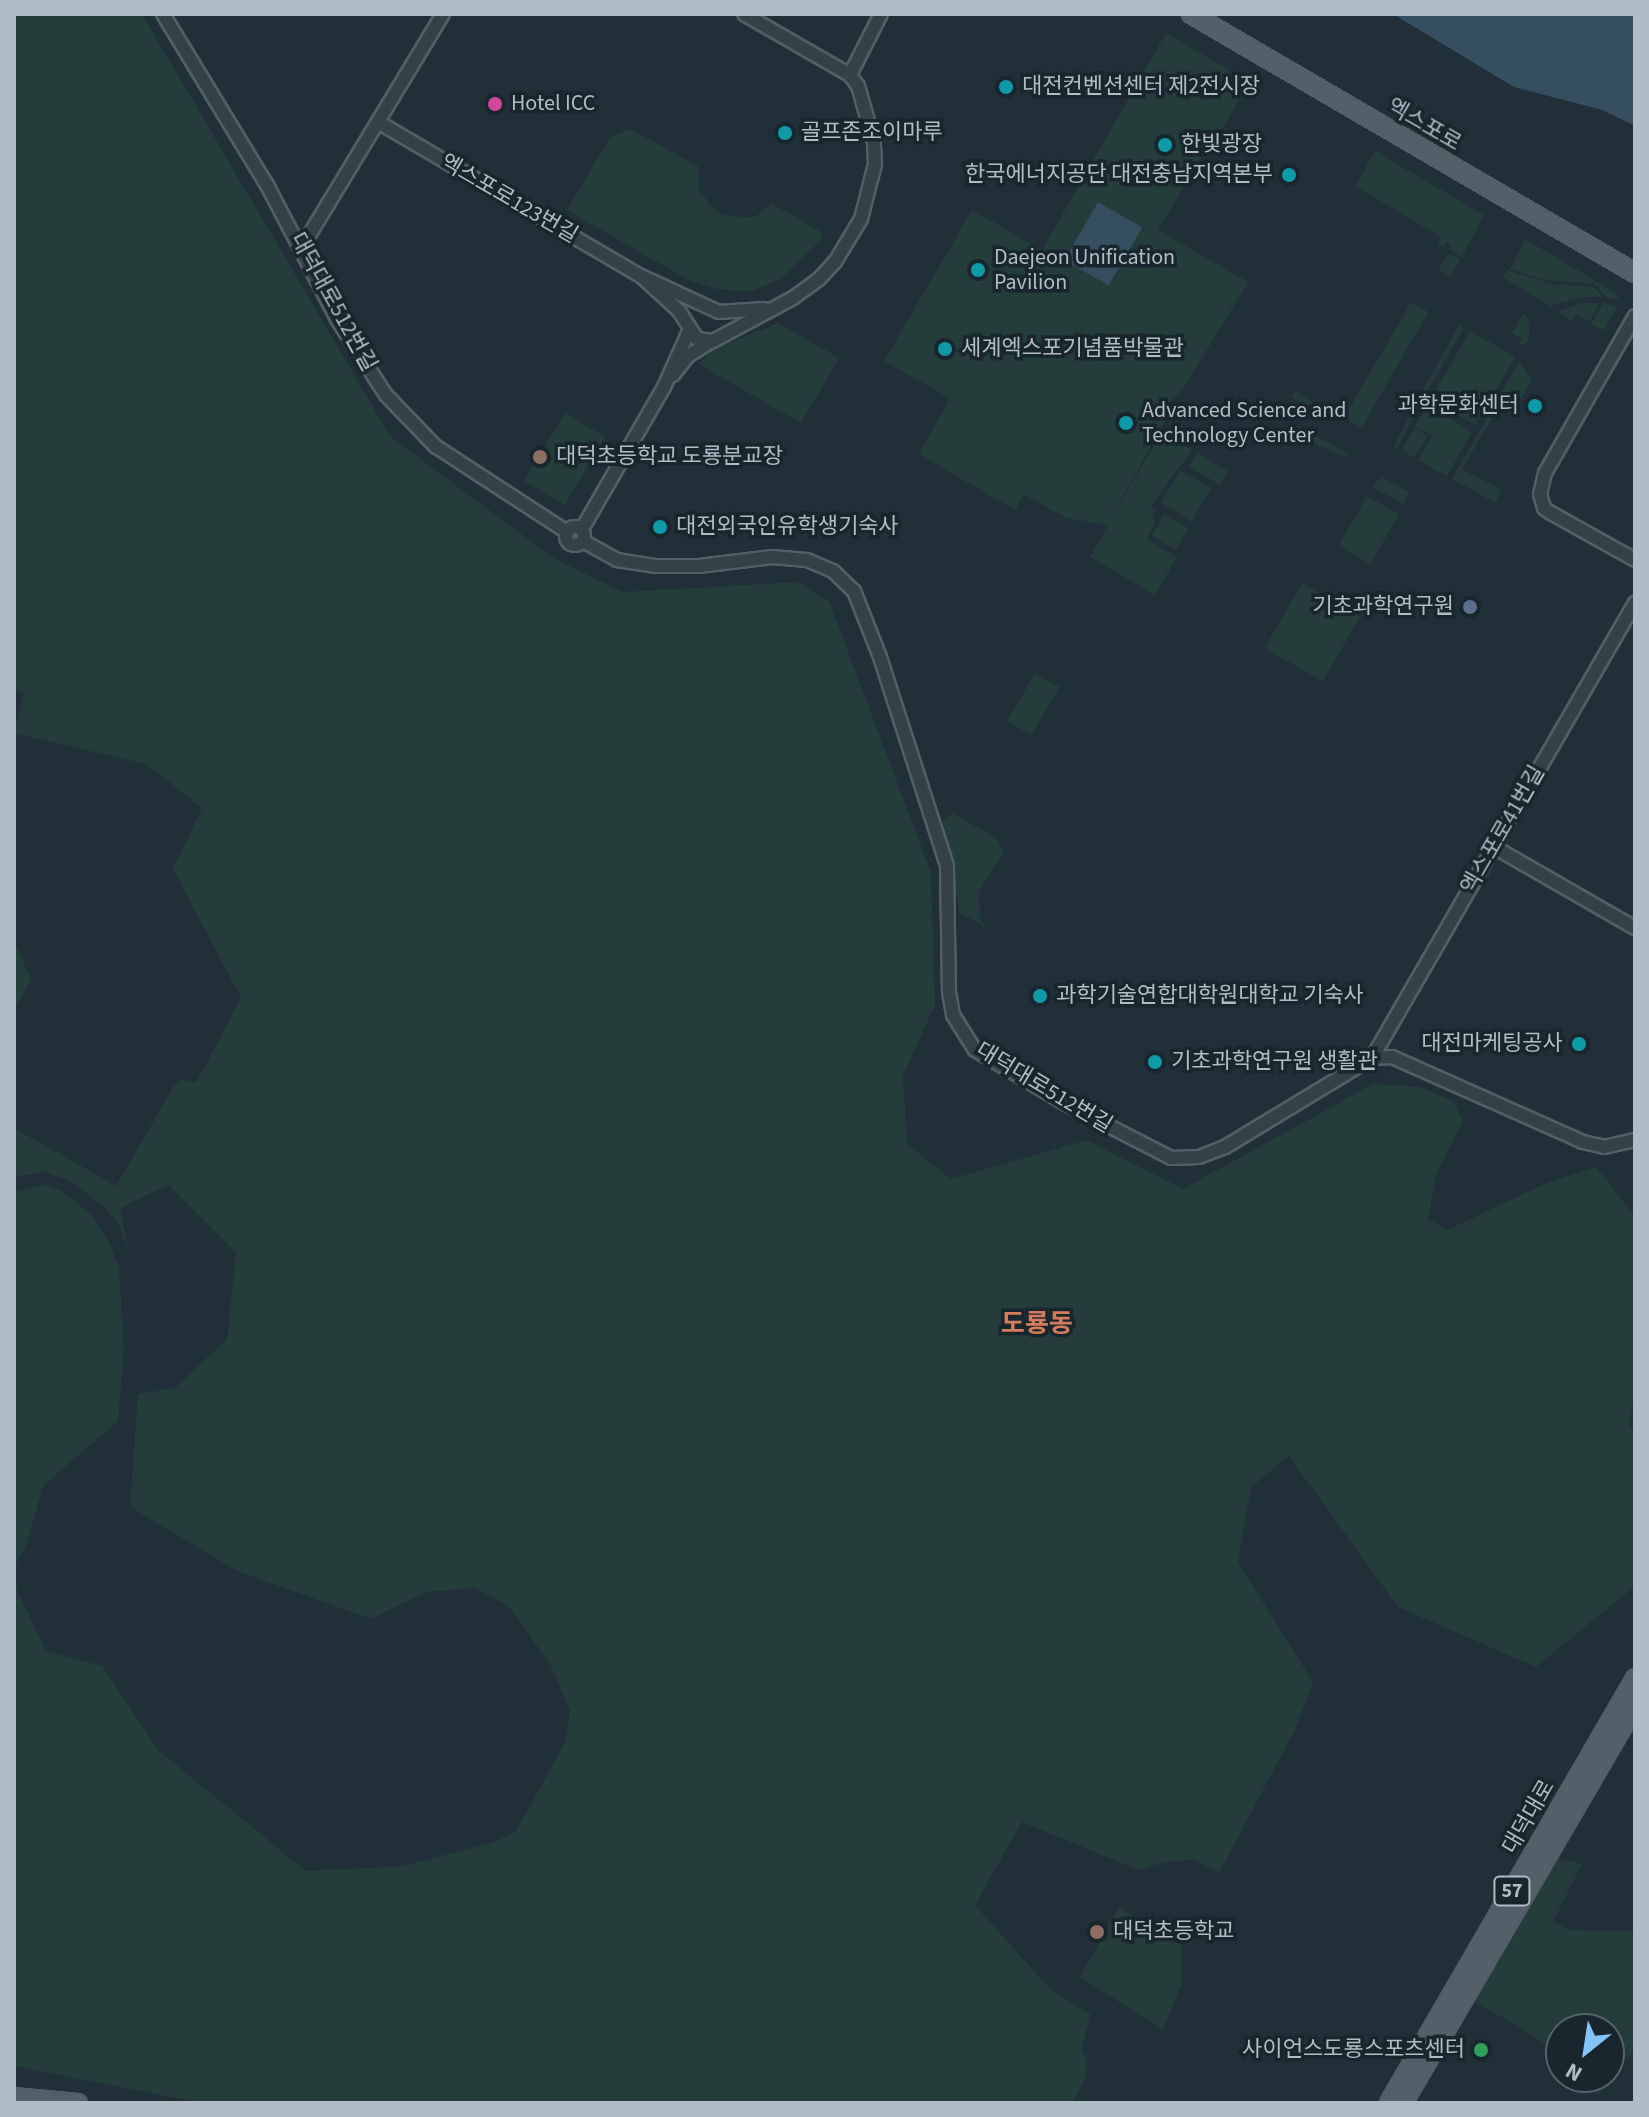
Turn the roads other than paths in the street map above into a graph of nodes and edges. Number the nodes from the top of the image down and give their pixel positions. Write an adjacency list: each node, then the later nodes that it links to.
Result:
1 (163, 14): 8 (street, 대덕대로512번길)
2 (443, 14): 7 (street)
3 (744, 14): 6 (street)
4 (881, 14): 6 (street)
5 (1191, 14): 9 (main road, 엑스포로)
6 (850, 75): 11 (street)
7 (378, 122): 8 (street); 10 (street, 엑스포로123번길)
8 (302, 247): 17 (street, 대덕대로512번길)
9 (1635, 273)
10 (641, 276): 12 (street); 14 (street)
11 (770, 309): 12 (street); 15 (street)
12 (714, 310): 14 (street); 15 (street)
13 (1635, 316): 18 (street)
14 (690, 326): 15 (street); 16 (street)
15 (716, 339): 16 (street)
16 (664, 387): 17 (street)
17 (582, 535): 22 (street, 대덕대로512번길)
18 (1635, 560)
19 (1635, 603): 20 (street, 엑스포로41번길)
20 (1494, 847): 21 (street); 22 (street, 엑스포로41번길)
21 (1635, 928)
22 (1372, 1058): 23 (street)
23 (1635, 1140)
24 (1635, 1678): 28 (main road, 대덕대로 / 57)
25 (1635, 1706): 29 (main road, 대덕대로 / 57)
26 (14, 2097): 27 (main road)
27 (78, 2103)
28 (1389, 2103)
29 (1403, 2103)

